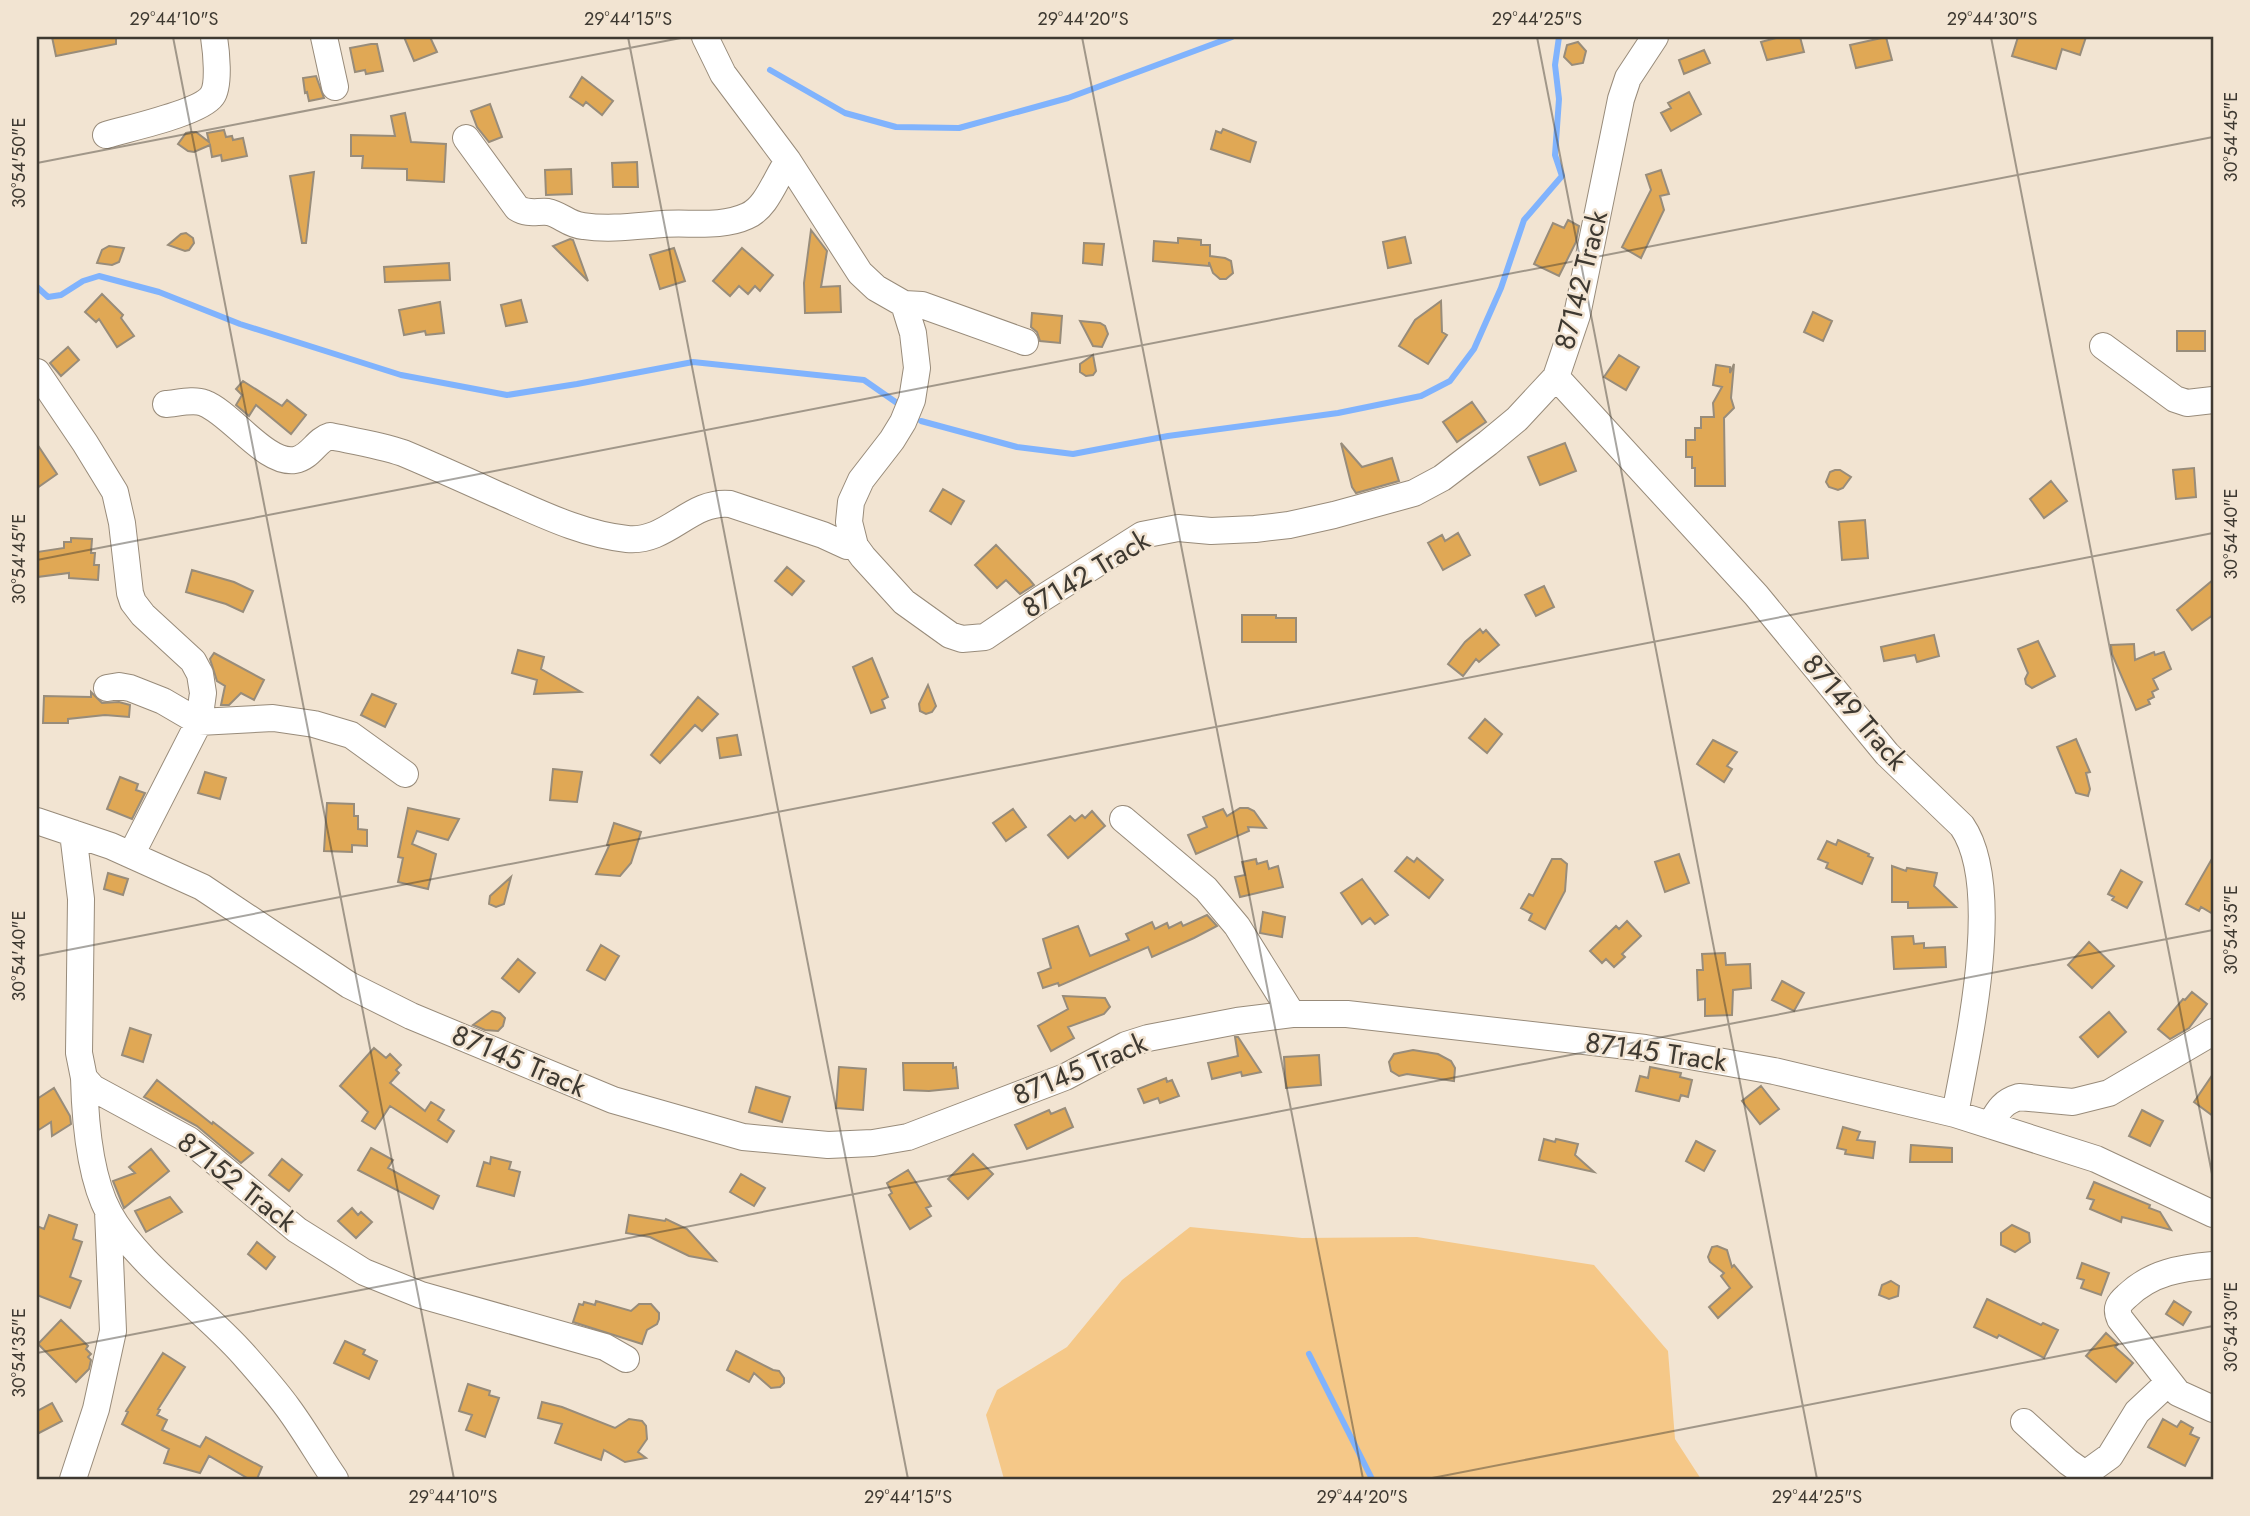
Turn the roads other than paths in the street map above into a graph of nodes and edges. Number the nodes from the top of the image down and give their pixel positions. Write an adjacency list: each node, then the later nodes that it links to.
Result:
1 (214, 37): 6 (street)
2 (324, 37): 5 (street)
3 (705, 37): 8 (street)
4 (1655, 37): 13 (street, 87142 Track)
5 (335, 86)
6 (106, 135)
7 (466, 138): 8 (street)
8 (788, 161): 9 (street)
9 (904, 304): 10 (street); 16 (street)
10 (1026, 342)
11 (2102, 346): 14 (street)
12 (37, 373): 18 (street)
13 (1556, 377): 16 (street, 87142 Track); 27 (street, 87149 Track)
14 (2213, 400)
15 (166, 404): 16 (street)
16 (855, 546)
17 (107, 688): 18 (street)
18 (199, 722): 19 (street); 23 (street)
19 (405, 774)
20 (1124, 819): 24 (street)
21 (37, 821): 22 (street, 87145 Track)
22 (73, 833): 23 (street, 87145 Track); 26 (street)
23 (131, 855): 24 (street, 87145 Track)
24 (1292, 1014): 27 (street, 87145 Track)
25 (2213, 1032): 28 (street)
26 (84, 1078): 29 (street); 32 (street, 87152 Track)
27 (1955, 1114): 28 (street, 87145 Track)
28 (1990, 1125): 30 (street, 87145 Track)
29 (108, 1211): 37 (street); 38 (street)
30 (2213, 1214)
31 (2213, 1265): 33 (street)
32 (626, 1359)
33 (2169, 1382): 34 (street); 36 (street)
34 (2213, 1409)
35 (2024, 1422): 36 (street)
36 (2087, 1476)
37 (73, 1479)
38 (335, 1479)

